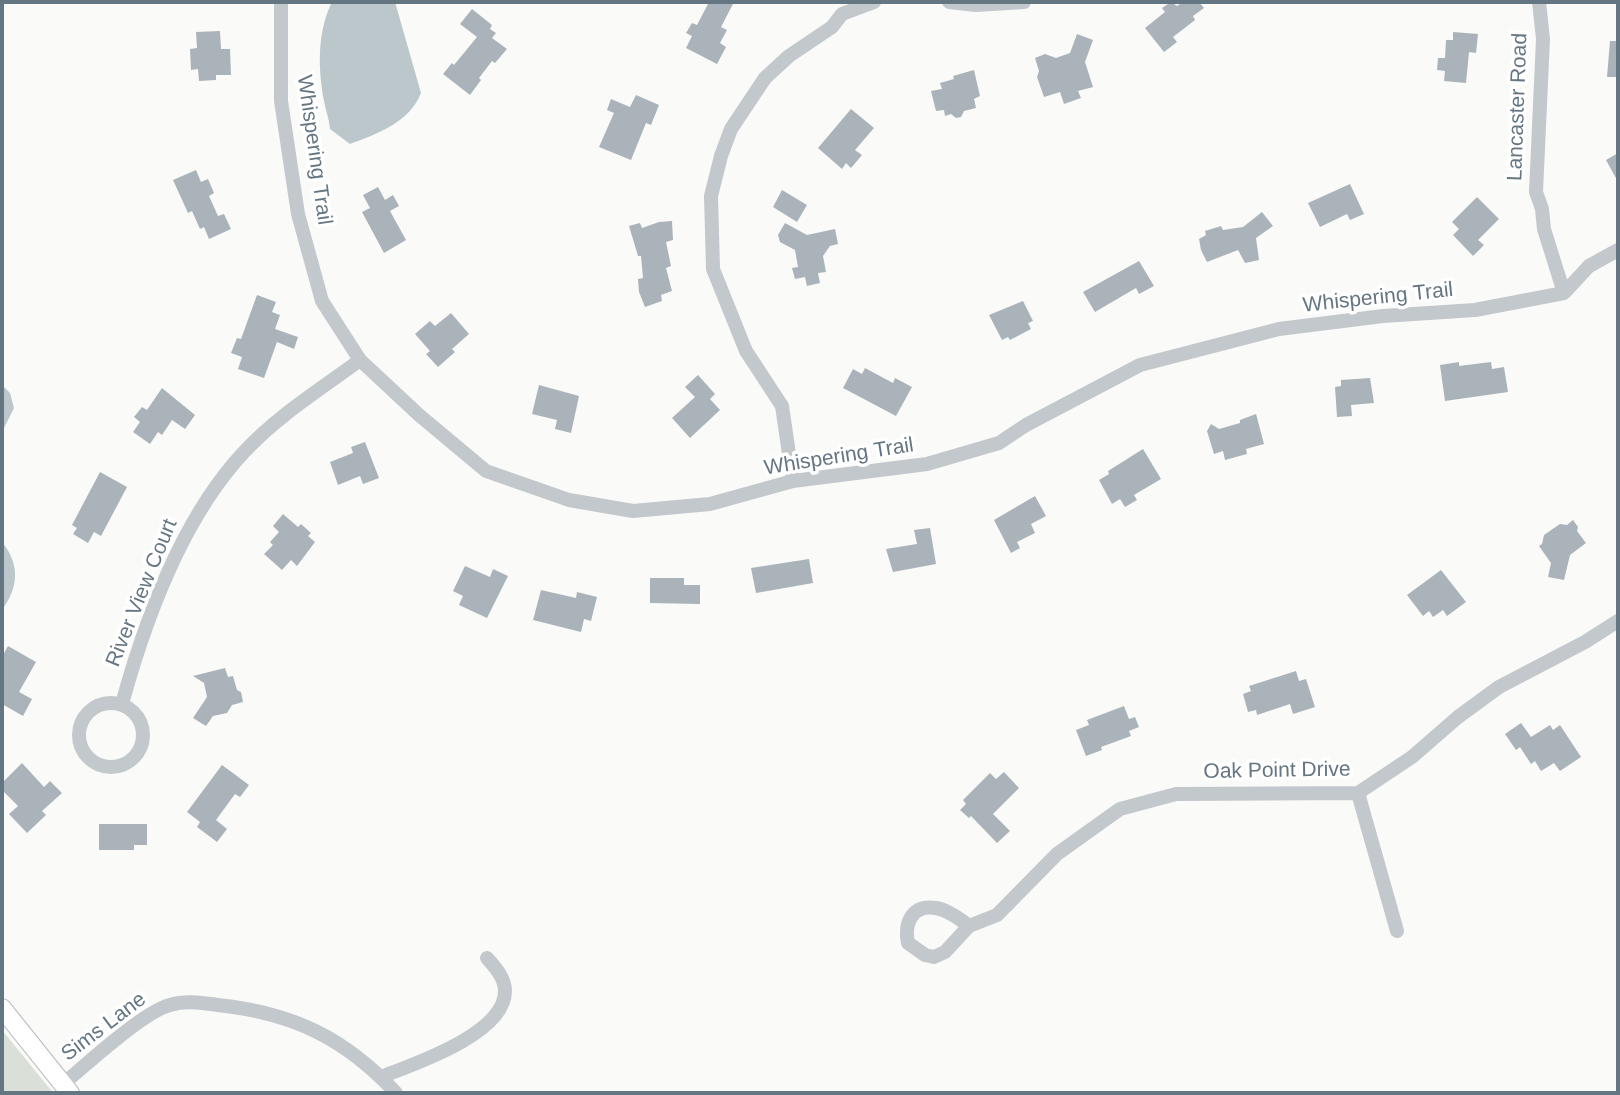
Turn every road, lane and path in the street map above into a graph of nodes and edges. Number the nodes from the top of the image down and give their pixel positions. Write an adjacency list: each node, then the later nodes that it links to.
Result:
1 (281, 2): 8 (street, Whispering Trail)
2 (874, 2): 9 (street)
3 (949, 2): 4 (street)
4 (1024, 2)
5 (1539, 2): 7 (street, Lancaster Road)
6 (1618, 250): 7 (street)
7 (1564, 293): 9 (street, Whispering Trail)
8 (360, 360): 9 (street, Whispering Trail); 11 (street, River View Court)
9 (793, 481)
10 (1618, 621): 12 (street, Oak Point Drive)
11 (122, 704): 11 (street)
12 (1358, 793): 13 (street, Oak Point Drive); 14 (street)
13 (969, 926)
14 (1397, 931)
15 (487, 958): 17 (street)
16 (2, 1008): 18 (main road)
17 (381, 1077): 18 (street, Sims Lane); 19 (street, Sims Lane)
18 (67, 1089)
19 (396, 1093)

